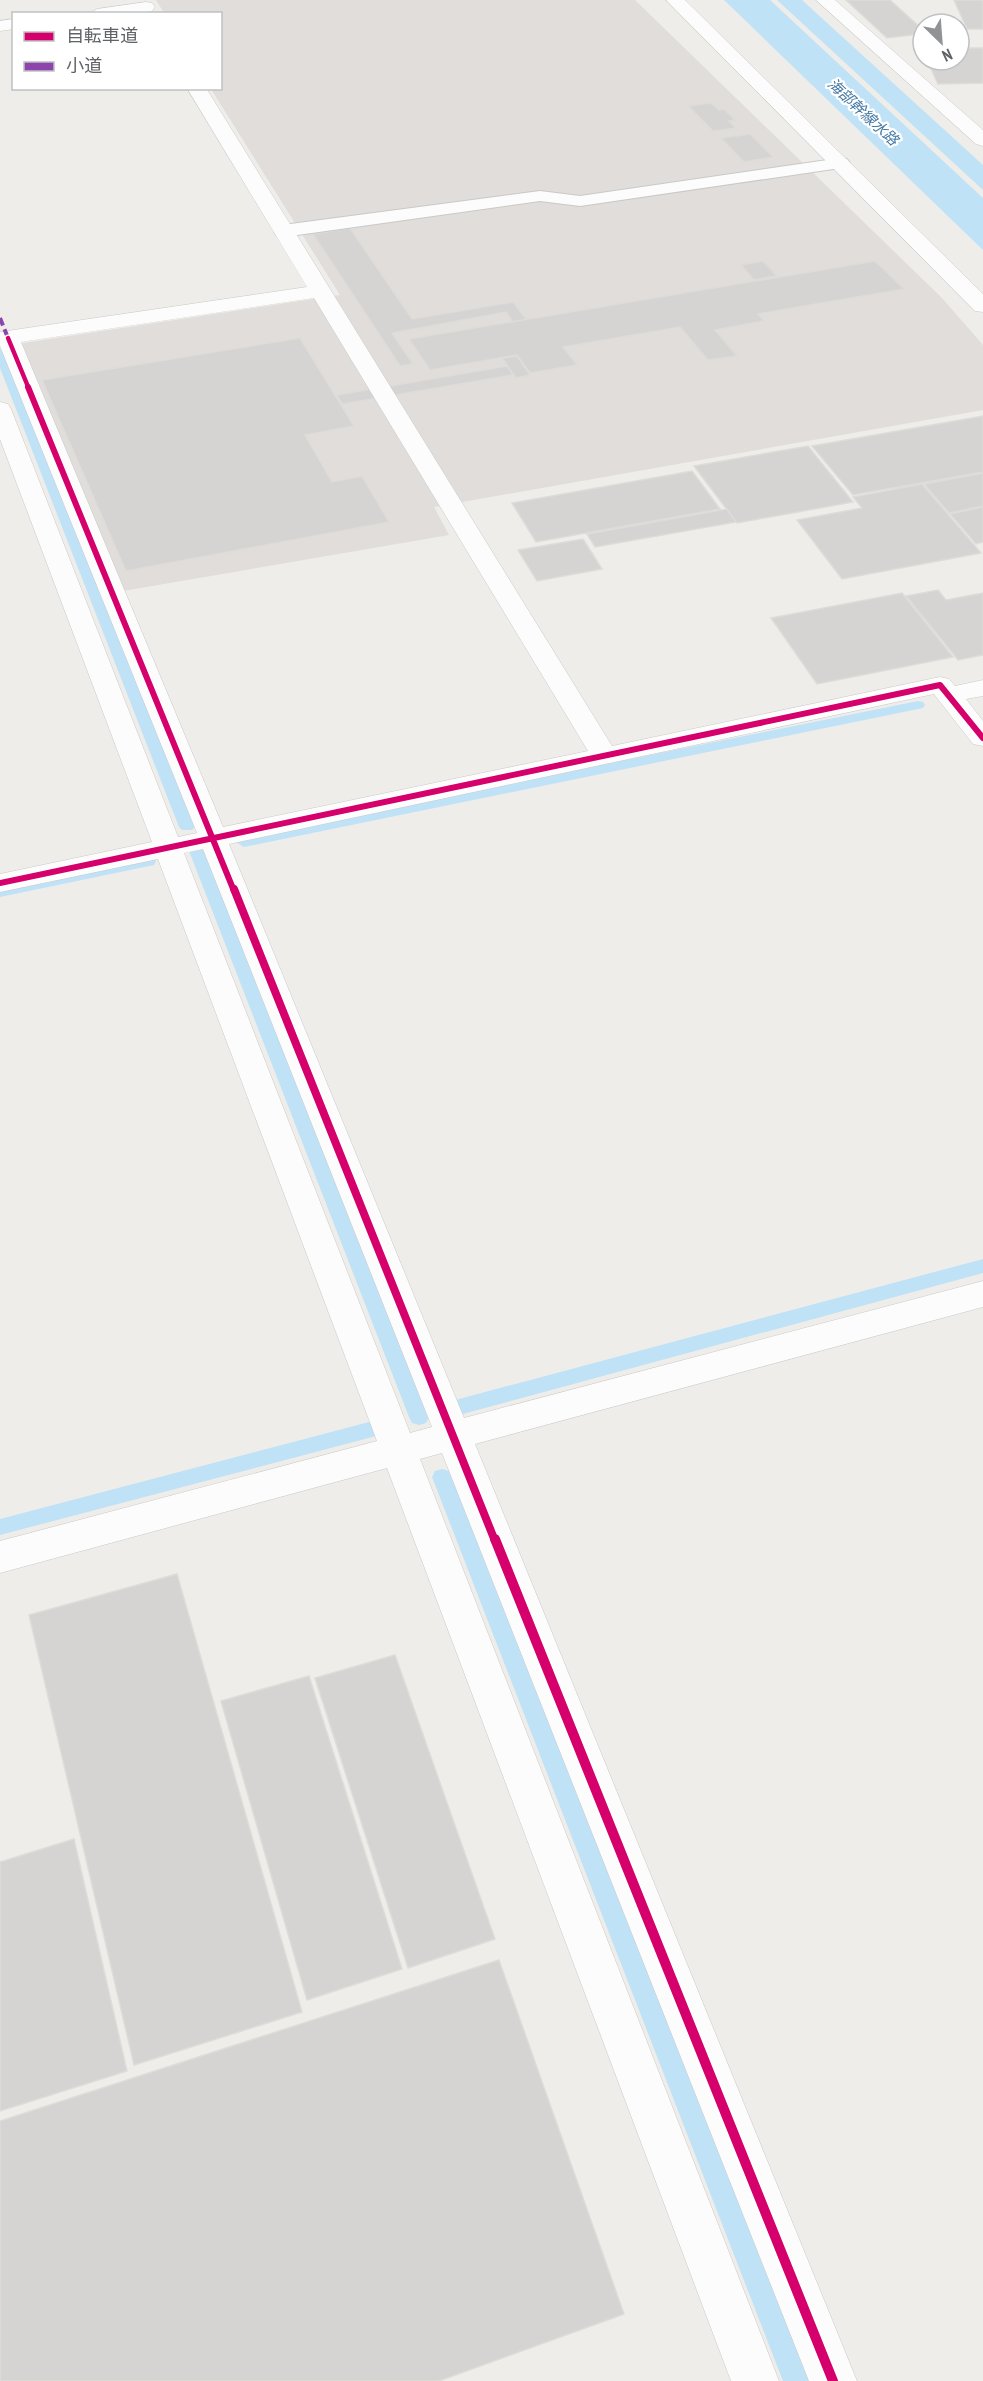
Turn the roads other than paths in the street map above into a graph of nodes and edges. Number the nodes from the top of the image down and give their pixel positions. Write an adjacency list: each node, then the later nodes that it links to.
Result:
1 (675, 0): 7 (street)
2 (825, 0): 6 (street)
3 (146, 7): 4 (street)
4 (111, 12)
5 (197, 90): 8 (street)
6 (983, 140)
7 (841, 163): 8 (lane); 10 (street)
8 (283, 231): 9 (street)
9 (320, 291): 11 (street); 16 (street)
10 (983, 306)
11 (4, 339): 17 (street)
12 (0, 409): 18 (street)
13 (983, 688): 14 (street)
14 (948, 695): 15 (street); 16 (street)
15 (983, 738)
16 (605, 756): 17 (street)
17 (213, 838): 18 (street); 21 (street)
18 (170, 848): 19 (street); 22 (street)
19 (0, 883)
20 (983, 1294): 21 (street)
21 (453, 1436): 22 (street); 25 (street)
22 (398, 1450): 23 (street); 24 (street)
23 (0, 1557)
24 (755, 2381)
25 (833, 2381)

